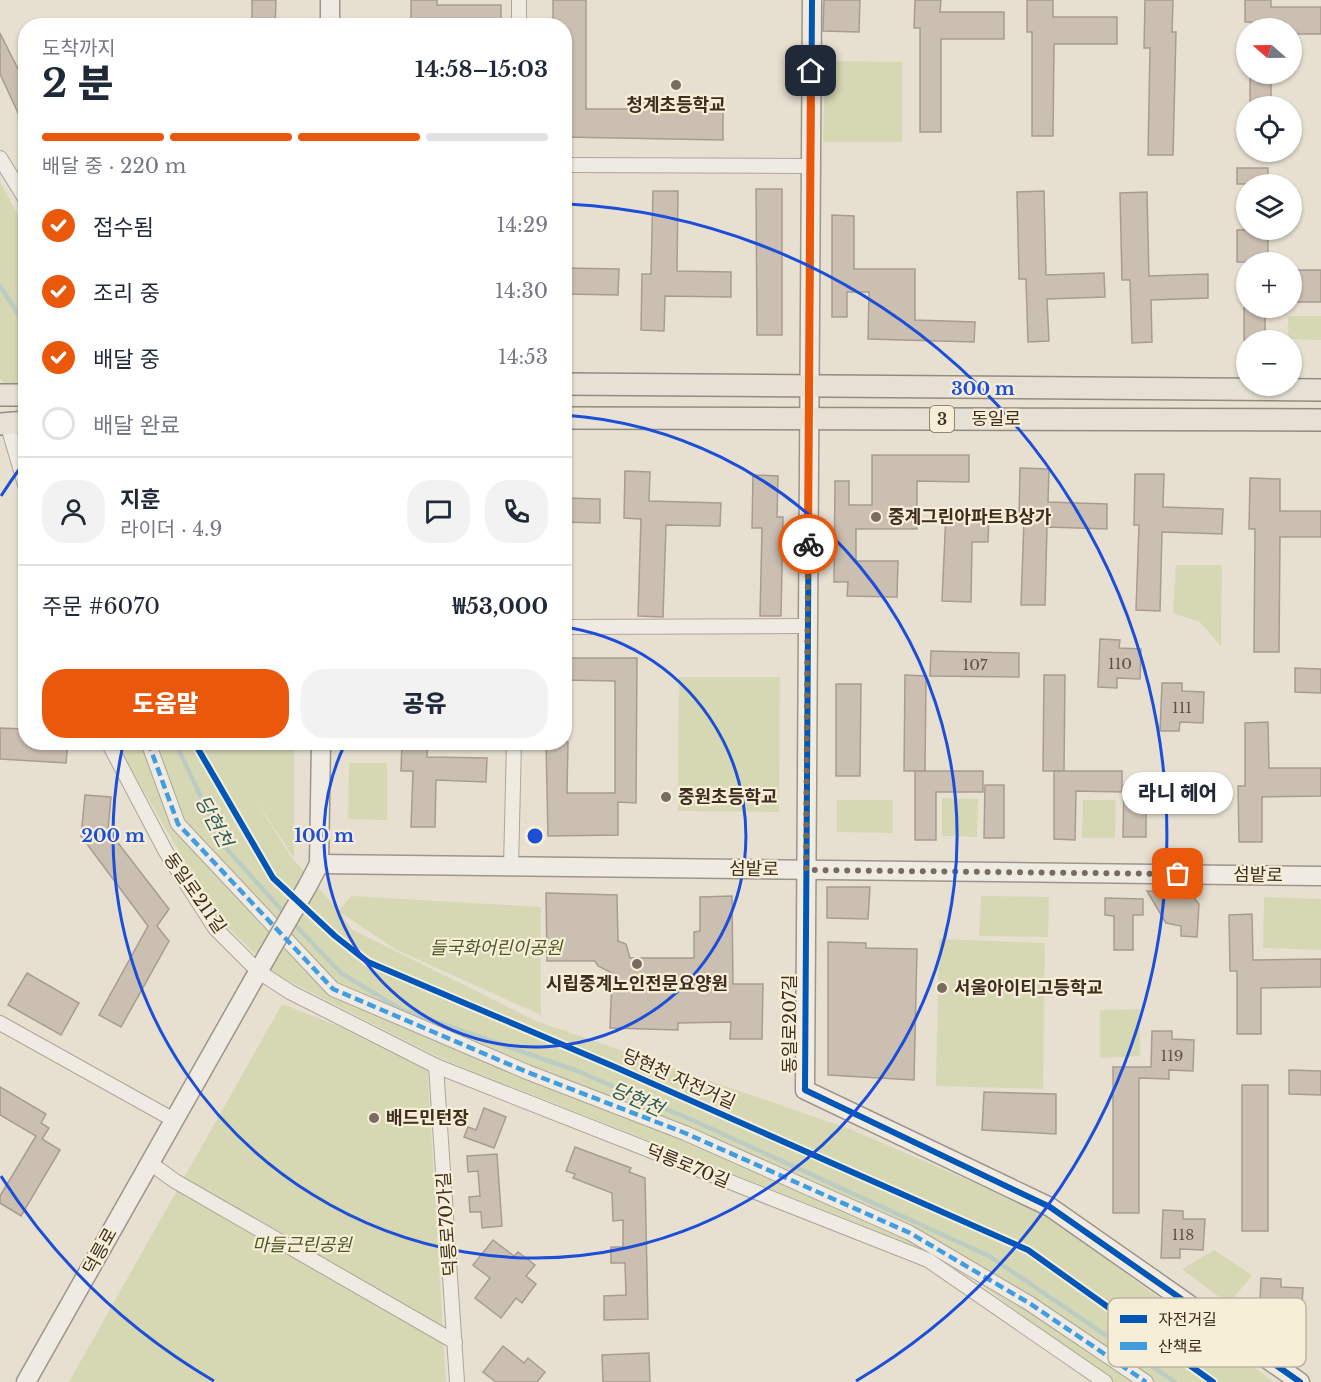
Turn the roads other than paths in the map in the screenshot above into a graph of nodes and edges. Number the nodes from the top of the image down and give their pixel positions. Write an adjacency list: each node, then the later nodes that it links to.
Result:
1 (330, 0): 4 (main road)
2 (519, 0): 5 (street)
3 (812, 0): 8 (main road, 동일로207길)
4 (330, 18)
5 (519, 18)
6 (0, 158): 9 (street)
7 (572, 165): 8 (street)
8 (809, 166): 11 (main road, 동일로207길)
9 (18, 187)
10 (572, 384): 11 (main road, 동일로 / 3)
11 (809, 385): 12 (main road, 동일로 / 3); 13 (main road, 동일로207길)
12 (1321, 390)
13 (809, 417): 14 (main road, 동일로 / 3); 15 (main road, 동일로 / 3); 18 (main road, 동일로207길)
14 (572, 418)
15 (1321, 420)
16 (11, 423): 17 (street)
17 (18, 453)
18 (807, 626): 19 (street); 26 (main road, 동일로207길)
19 (572, 627)
20 (112, 750): 28 (street, 동일로211길)
21 (151, 750): 35 (street)
22 (321, 750): 24 (main road)
23 (514, 750): 25 (street)
24 (319, 864): 25 (main road, 섬밭로); 28 (main road, 덕릉로, bridge)
25 (512, 867): 26 (main road, 섬밭로)
26 (806, 870): 27 (main road, 섬밭로); 33 (main road, 동일로207길)
27 (1321, 876)
28 (263, 964): 30 (street, 덕릉로70길); 31 (main road, 덕릉로)
29 (0, 1023): 31 (street)
30 (436, 1066): 34 (street, 덕릉로70가길); 40 (street, 덕릉로70길)
31 (174, 1120): 32 (main road, 덕릉로)
32 (150, 1163): 34 (street); 38 (main road, 덕릉로)
33 (1180, 1298)
34 (455, 1342): 39 (street, 덕릉로70가길)
35 (1108, 1356)
36 (1124, 1367): 41 (street)
37 (1279, 1367): 42 (main road, 동일로207길)
38 (26, 1382)
39 (457, 1382)
40 (1105, 1382)
41 (1146, 1382)
42 (1300, 1382)

